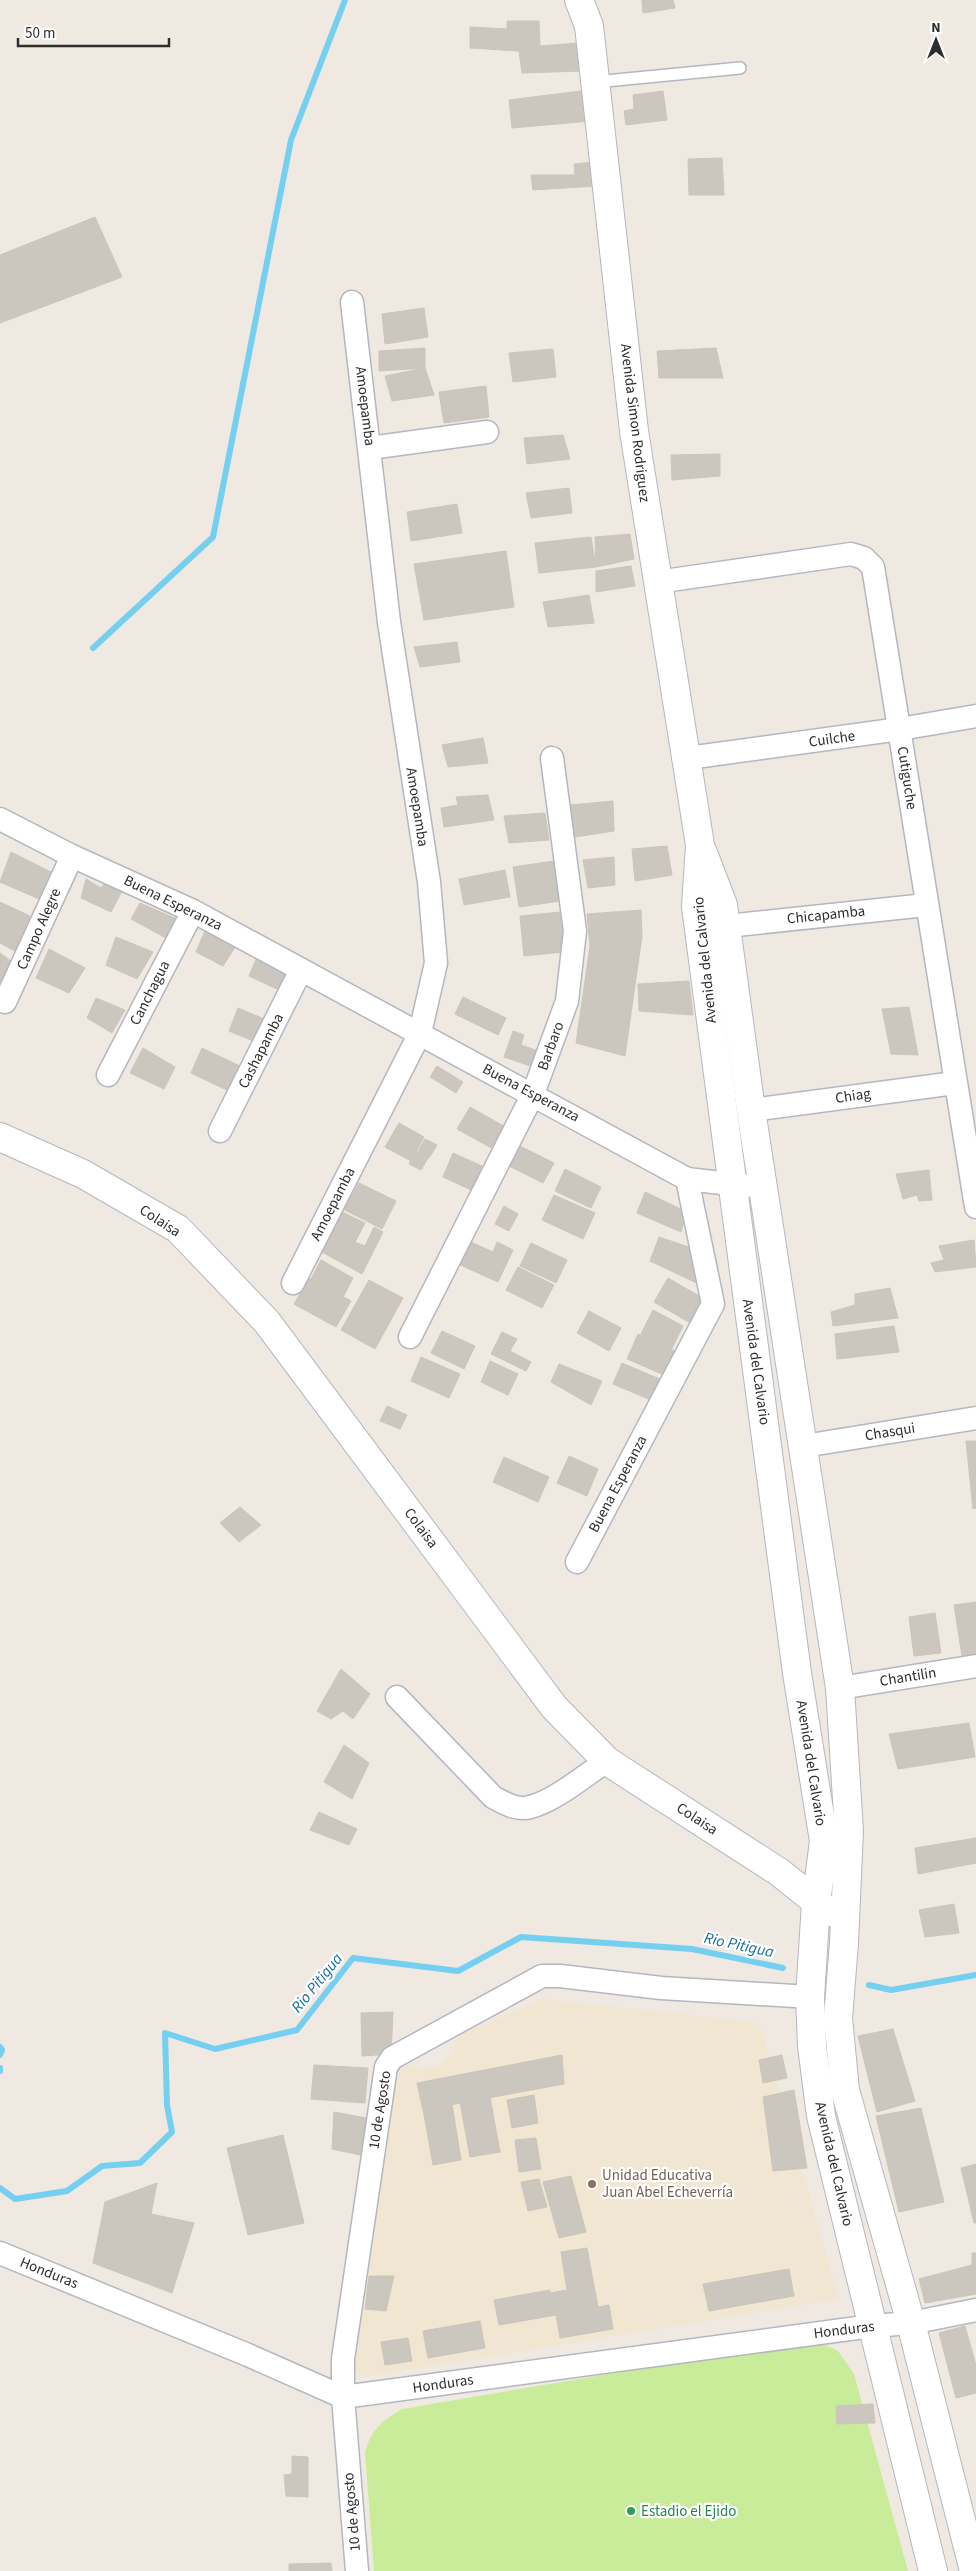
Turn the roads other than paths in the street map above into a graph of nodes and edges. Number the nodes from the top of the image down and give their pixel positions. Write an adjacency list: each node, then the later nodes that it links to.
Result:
1 (579, 0): 3 (street, Avenida Simon Rodriguez)
2 (740, 68): 3 (lane)
3 (595, 82): 7 (street, Avenida Simon Rodriguez)
4 (352, 302): 6 (street, Amoepamba)
5 (487, 432): 6 (street)
6 (370, 448): 20 (street, Amoepamba)
7 (658, 582): 9 (street, Cutiguche); 11 (street, Avenida Simon Rodriguez)
8 (976, 716): 9 (street, Cuilche)
9 (900, 730): 11 (street, Cuilche); 15 (street, Cutiguche)
10 (552, 758): 23 (street, Barbaro)
11 (688, 758): 13 (street, Avenida Simon Rodriguez)
12 (0, 819): 14 (street, Buena Esperanza)
13 (700, 845): 17 (street, Avenida del Calvario); 28 (street, Avenida del Calvario)
14 (72, 856): 16 (street, Buena Esperanza); 19 (street, Campo Alegre)
15 (926, 904): 17 (street, Chicapamba); 22 (street, Cutiguche)
16 (193, 910): 18 (street, Buena Esperanza); 21 (street, Canchagua)
17 (727, 926): 24 (street, Avenida del Calvario)
18 (301, 970): 20 (street, Buena Esperanza); 25 (street, Cashapamba)
19 (5, 1002)
20 (420, 1033): 23 (street, Buena Esperanza); 31 (street, Amoepamba)
21 (108, 1075)
22 (956, 1083): 24 (street, Chiag); 30 (street, Cutiguche)
23 (533, 1094): 27 (street, Buena Esperanza); 32 (street, Barbaro)
24 (751, 1110): 29 (street, Avenida del Calvario)
25 (220, 1131)
26 (0, 1137): 39 (street, Colaisa)
27 (687, 1179): 28 (street); 35 (street, Buena Esperanza)
28 (732, 1185): 29 (street); 40 (street, Avenida del Calvario)
29 (764, 1187): 34 (street, Avenida del Calvario)
30 (976, 1207)
31 (293, 1283)
32 (410, 1337)
33 (976, 1418): 34 (street, Chasqui)
34 (804, 1446): 37 (street, Avenida del Calvario)
35 (577, 1562)
36 (976, 1666): 37 (street, Chantilin)
37 (840, 1688): 41 (street, Avenida del Calvario)
38 (397, 1697): 39 (street)
39 (607, 1760): 40 (street, Colaisa)
40 (816, 1903): 41 (street, Colaisa); 42 (street, Avenida del Calvario)
41 (845, 1923): 45 (street, Avenida del Calvario)
42 (810, 1997): 46 (street, Avenida del Calvario); 47 (street, 10 de Agosto)
43 (0, 2253): 47 (street, Honduras)
44 (976, 2310): 45 (street, Honduras)
45 (911, 2324): 46 (street, Honduras); 50 (street, Avenida del Calvario)
46 (872, 2326): 47 (street, Honduras); 49 (street, Avenida del Calvario)
47 (343, 2397): 48 (street, 10 de Agosto)
48 (357, 2571)
49 (933, 2571)
50 (974, 2571)

